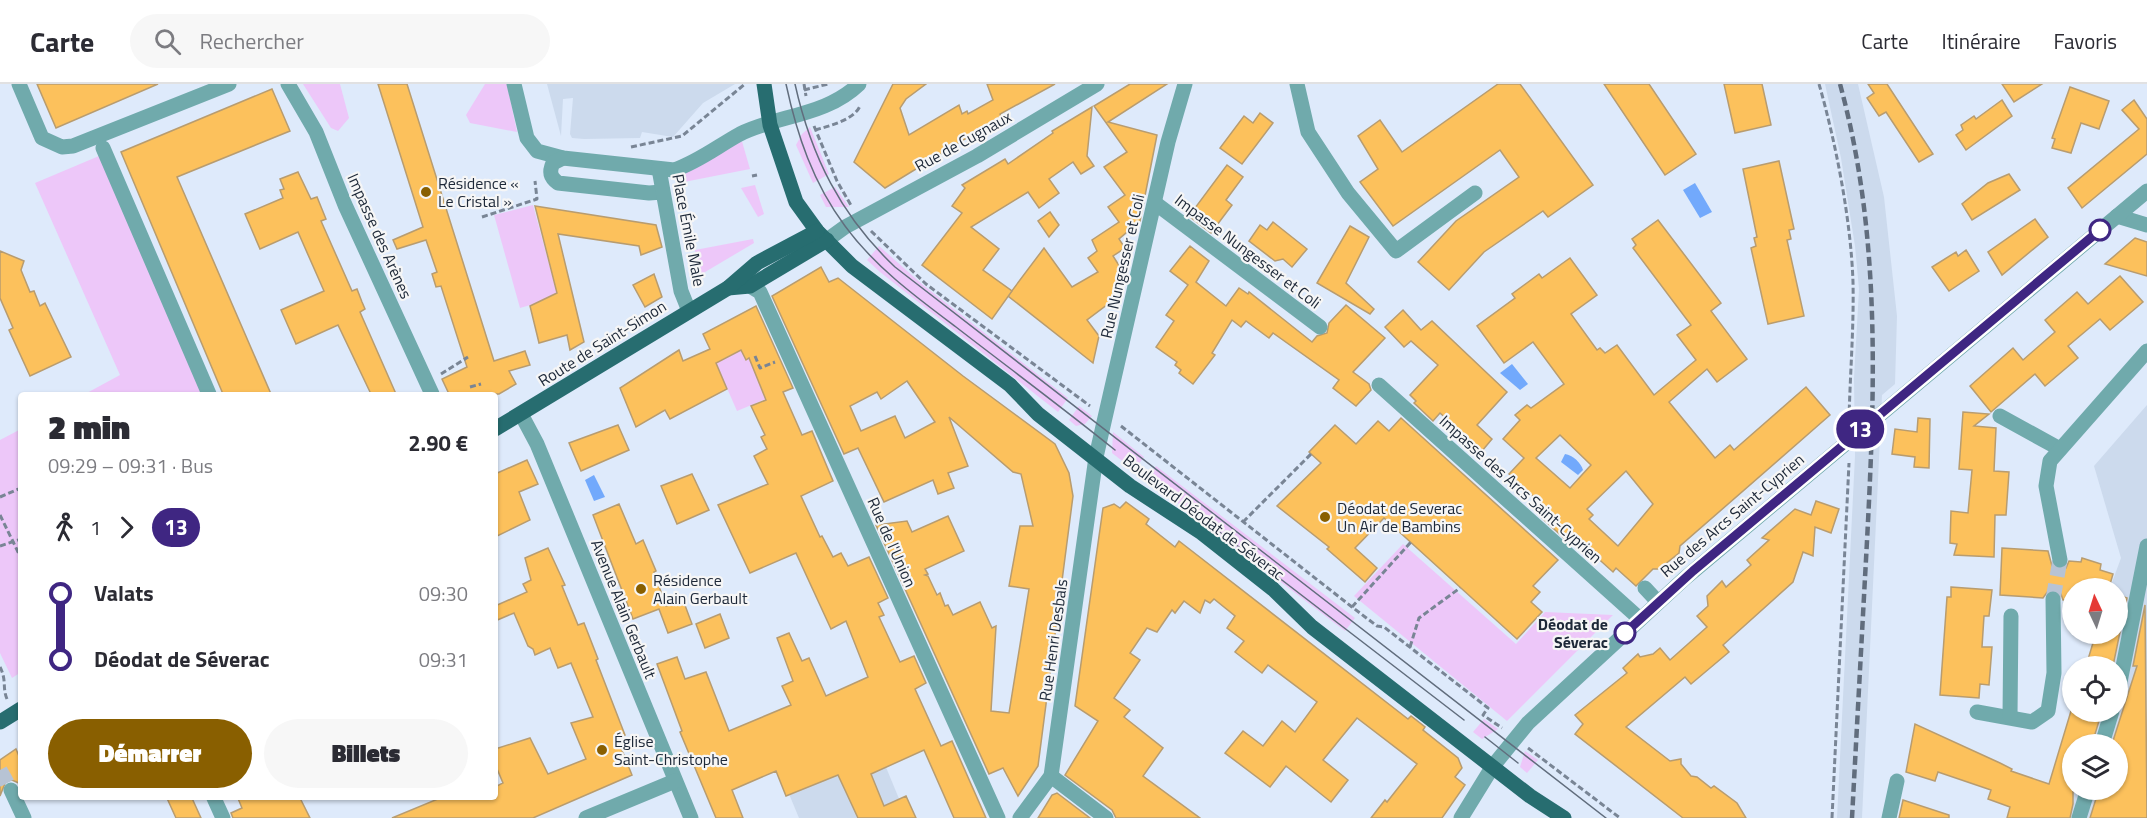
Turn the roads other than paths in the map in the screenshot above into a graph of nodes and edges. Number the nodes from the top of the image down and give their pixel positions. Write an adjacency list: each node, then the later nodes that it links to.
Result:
1 (19, 84): 2 (street)
2 (229, 84)
3 (514, 84): 12 (street)
4 (764, 84): 10 (main road)
5 (859, 84): 10 (street, Place Émile Male)
6 (1097, 84): 20 (street, Rue de Cugnaux)
7 (1185, 84): 17 (street, Rue Nungesser et Coli)
8 (1297, 84): 16 (street)
9 (292, 89): 27 (street, Impasse des Arènes)
10 (770, 125): 13 (street, Place Émile Male); 20 (main road)
11 (103, 148): 28 (street)
12 (563, 158): 13 (street); 15 (street)
13 (659, 169): 15 (street, Place Émile Male)
14 (2147, 191): 18 (street, Rue des Arcs Saint-Cyprien)
15 (662, 192): 23 (street, Place Émile Male)
16 (1475, 193)
17 (1155, 203): 24 (street, Impasse Nungesser et Coli); 33 (street, Rue Nungesser et Coli)
18 (2117, 216): 19 (street); 38 (street, Rue des Arcs Saint-Cyprien)
19 (2147, 225)
20 (822, 236): 21 (main road, Route de Saint-Simon); 22 (main road, Route de Saint-Simon); 33 (main road, Boulevard Déodat de Séverac)
21 (750, 286): 22 (main road, Route de Saint-Simon); 57 (street, Rue de l'Union)
22 (728, 288): 23 (main road, Route de Saint-Simon)
23 (689, 311): 29 (main road, Route de Saint-Simon)
24 (1320, 327)
25 (2147, 351): 32 (street)
26 (1379, 385): 40 (street, Impasse des Arcs Saint-Cyprien)
27 (433, 387)
28 (208, 392)
29 (521, 414): 31 (main road, Route de Saint-Simon); 48 (street, Avenue Alain Gerbault)
30 (2000, 416): 32 (street)
31 (498, 427)
32 (2060, 449): 35 (street)
33 (1096, 457): 46 (main road, Boulevard Déodat de Séverac); 47 (street, Rue Henri Desbals)
34 (2147, 546): 41 (street)
35 (2060, 560)
36 (1645, 588): 38 (street)
37 (2053, 599): 44 (street)
38 (1658, 602): 40 (street, Rue des Arcs Saint-Cyprien)
39 (2011, 616): 44 (street)
40 (1640, 620): 46 (street, Rue des Arcs Saint-Cyprien)
41 (2125, 656)
42 (18, 711): 45 (main road)
43 (1977, 712): 44 (street)
44 (2010, 716)
45 (0, 722)
46 (1493, 766): 60 (street, Rue des Arcs Saint-Cyprien); 61 (main road, Boulevard Déodat de Séverac)
47 (1051, 776): 58 (street, Rue Henri Desbals); 59 (street)
48 (675, 781): 55 (street); 56 (street, Avenue Alain Gerbault)
49 (1897, 781): 62 (street)
50 (11, 790): 53 (street)
51 (215, 800): 54 (street)
52 (2085, 800): 63 (street)
53 (24, 818)
54 (223, 818)
55 (586, 818)
56 (691, 818)
57 (998, 818)
58 (1020, 818)
59 (1106, 818)
60 (1461, 818)
61 (1564, 818)
62 (1889, 818)
63 (2079, 818)

